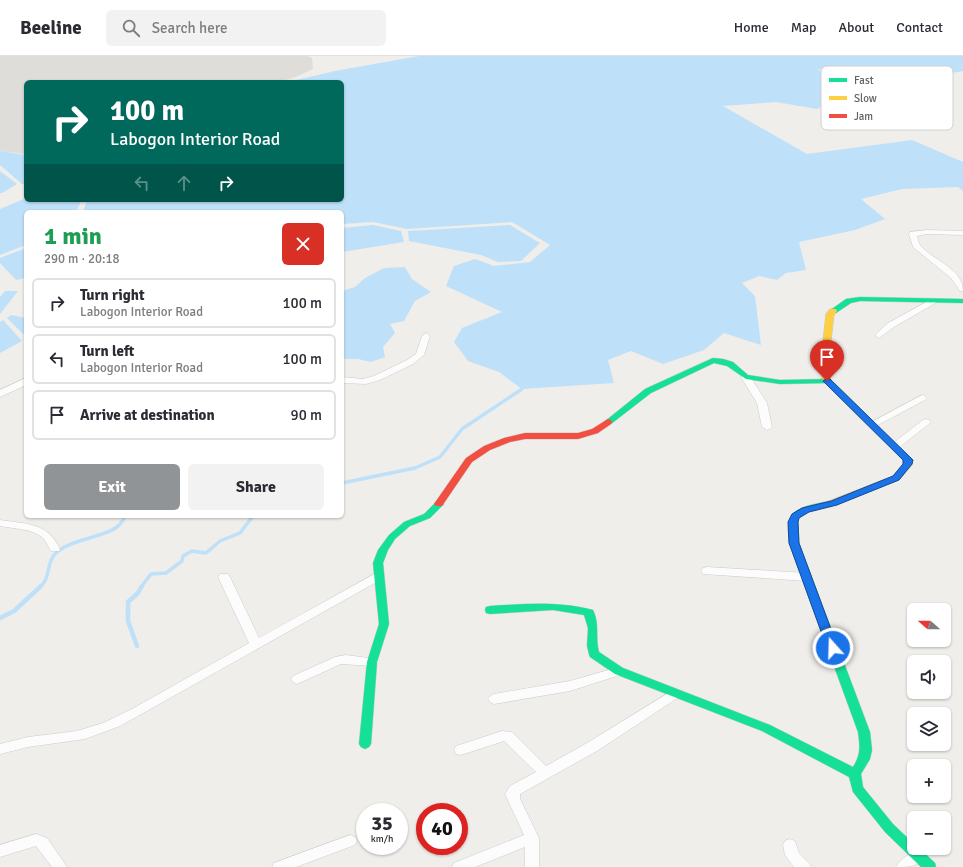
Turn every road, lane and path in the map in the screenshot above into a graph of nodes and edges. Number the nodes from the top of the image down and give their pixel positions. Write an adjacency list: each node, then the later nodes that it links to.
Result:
1 (963, 233): 2 (street)
2 (963, 289)
3 (963, 300): 4 (street)
4 (935, 301): 5 (street); 9 (street)
5 (878, 335)
6 (426, 336): 8 (street)
7 (746, 377): 9 (street); 15 (street); 20 (street)
8 (344, 380)
9 (827, 381): 14 (street)
10 (24, 382): 11 (street)
11 (0, 394)
12 (922, 398): 14 (street)
13 (926, 422): 16 (street)
14 (873, 424): 16 (street)
15 (767, 427)
16 (895, 446): 22 (street)
17 (0, 523): 18 (street)
18 (55, 549)
19 (707, 571): 22 (street)
20 (378, 576): 24 (street); 25 (street)
21 (224, 577): 24 (street)
22 (807, 577): 34 (street)
23 (490, 610): 26 (street)
24 (256, 645): 31 (street)
25 (372, 662): 27 (street); 30 (street)
26 (619, 671): 28 (street); 29 (street)
27 (297, 679)
28 (675, 694): 33 (street); 34 (street)
29 (494, 699)
30 (365, 744)
31 (0, 750)
32 (461, 750): 33 (street)
33 (544, 772): 35 (street)
34 (855, 774): 39 (street)
35 (532, 838): 42 (street); 43 (street)
36 (350, 841): 41 (street)
37 (790, 845): 44 (street)
38 (0, 851): 40 (street)
39 (918, 856): 45 (street); 46 (street)
40 (60, 867)
41 (278, 867)
42 (459, 867)
43 (532, 867)
44 (804, 867)
45 (903, 867)
46 (930, 867)

